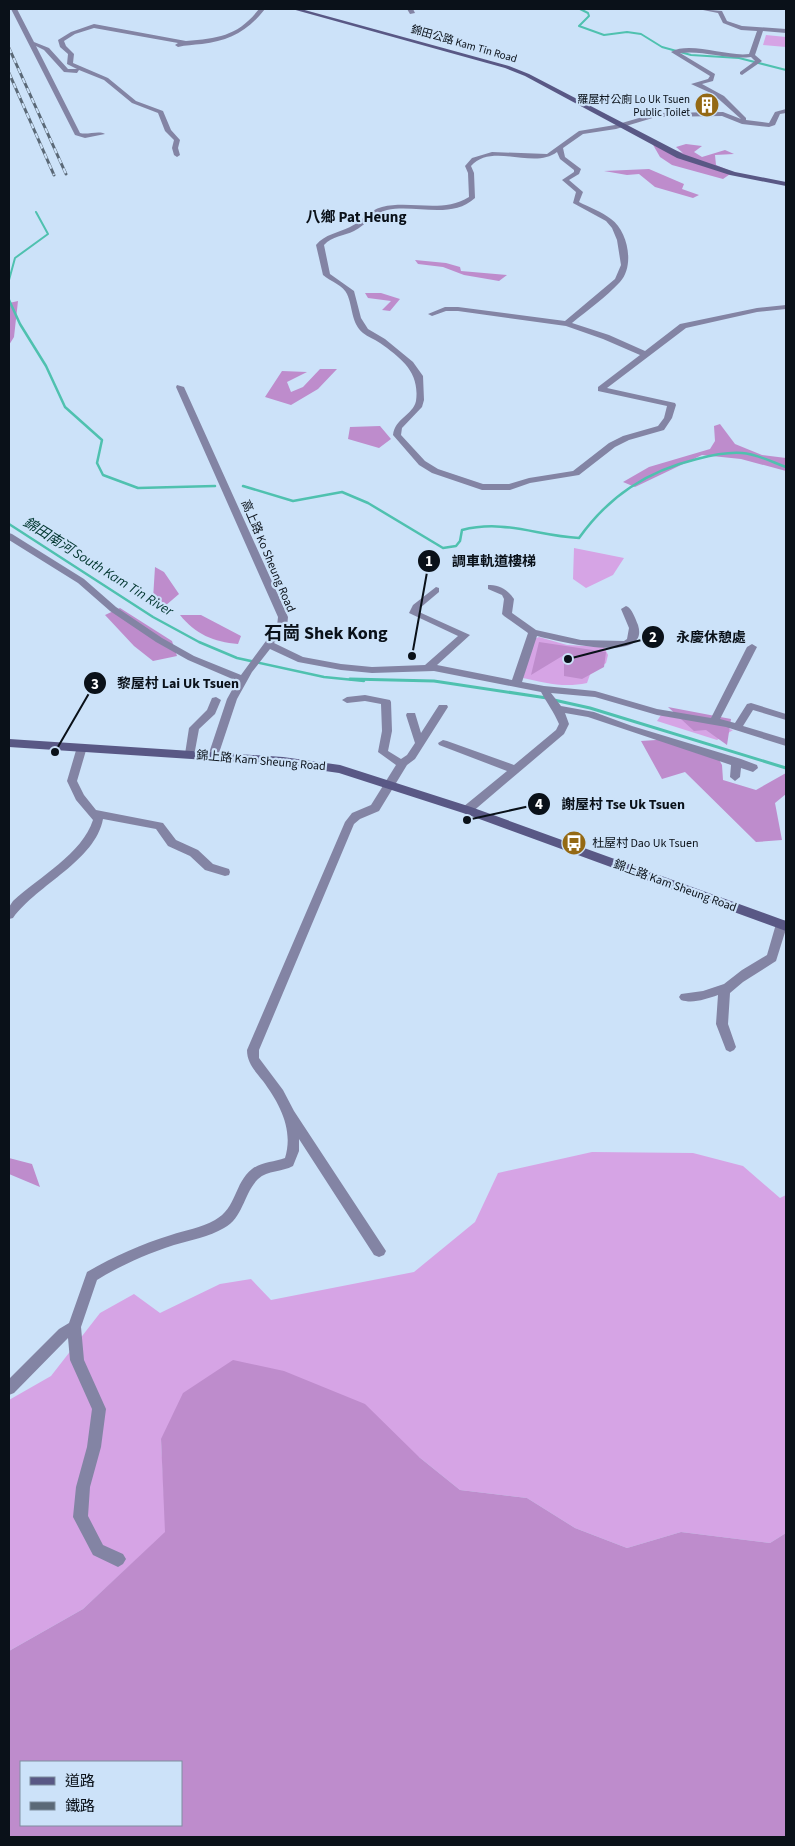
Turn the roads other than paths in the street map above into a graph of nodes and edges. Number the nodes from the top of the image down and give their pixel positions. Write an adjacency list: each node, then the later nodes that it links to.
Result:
1 (14, 9): 8 (street)
2 (262, 9): 7 (street)
3 (295, 9): 15 (main road, 錦田公路 Kam Tin Road)
4 (702, 9): 5 (street)
5 (760, 30): 6 (street); 10 (street)
6 (786, 31)
7 (186, 43): 9 (street); 11 (street)
8 (31, 44): 11 (street); 16 (street)
9 (174, 47)
10 (752, 55): 12 (street); 14 (street)
11 (91, 71): 18 (street)
12 (742, 73)
13 (786, 111): 14 (street)
14 (746, 122): 15 (street)
15 (623, 125): 17 (street); 19 (main road, 錦田公路 Kam Tin Road)
16 (102, 134)
17 (560, 148): 22 (street); 23 (street)
18 (178, 155)
19 (786, 184)
20 (786, 307): 23 (street)
21 (432, 314): 22 (street)
22 (566, 324): 23 (street)
23 (647, 355)
24 (180, 387): 30 (street, 高上路 Ko Sheung Road)
25 (9, 536): 33 (street)
26 (491, 587): 29 (street)
27 (436, 590): 32 (street)
28 (626, 609): 29 (street)
29 (534, 632): 34 (street)
30 (269, 645): 32 (street); 33 (street, 高上路 Ko Sheung Road)
31 (752, 646): 42 (street)
32 (429, 668): 34 (street)
33 (245, 677): 52 (street, 高上路 Ko Sheung Road)
34 (516, 684): 35 (street)
35 (546, 691): 39 (street); 42 (street)
36 (216, 700): 51 (street)
37 (348, 700): 54 (street)
38 (443, 707): 45 (street)
39 (555, 707): 53 (street); 56 (street)
40 (411, 715): 45 (street)
41 (786, 716): 43 (street)
42 (714, 721): 43 (street)
43 (737, 727): 44 (street)
44 (775, 741): 48 (street); 50 (street)
45 (419, 742): 54 (street)
46 (9, 743): 49 (main road, 錦上路 Kam Sheung Road)
47 (443, 743): 56 (street)
48 (786, 743)
49 (82, 747): 51 (main road, 錦上路 Kam Sheung Road); 60 (street)
50 (786, 753)
51 (190, 754): 52 (main road, 錦上路 Kam Sheung Road)
52 (213, 756): 58 (main road, 錦上路 Kam Sheung Road)
53 (737, 762): 55 (street); 57 (street)
54 (402, 763): 58 (street)
55 (753, 768)
56 (516, 770): 59 (street)
57 (736, 777)
58 (390, 784): 59 (main road, 錦上路 Kam Sheung Road); 67 (street)
59 (467, 810): 63 (main road, 錦上路 Kam Sheung Road)
60 (94, 813): 61 (street); 62 (street)
61 (225, 872)
62 (10, 912)
63 (784, 925): 64 (street)
64 (726, 988): 65 (street); 66 (street)
65 (685, 997)
66 (730, 1047)
67 (289, 1112): 68 (street); 69 (street)
68 (379, 1250)
69 (74, 1326): 70 (street); 71 (street)
70 (9, 1388)
71 (118, 1559)

